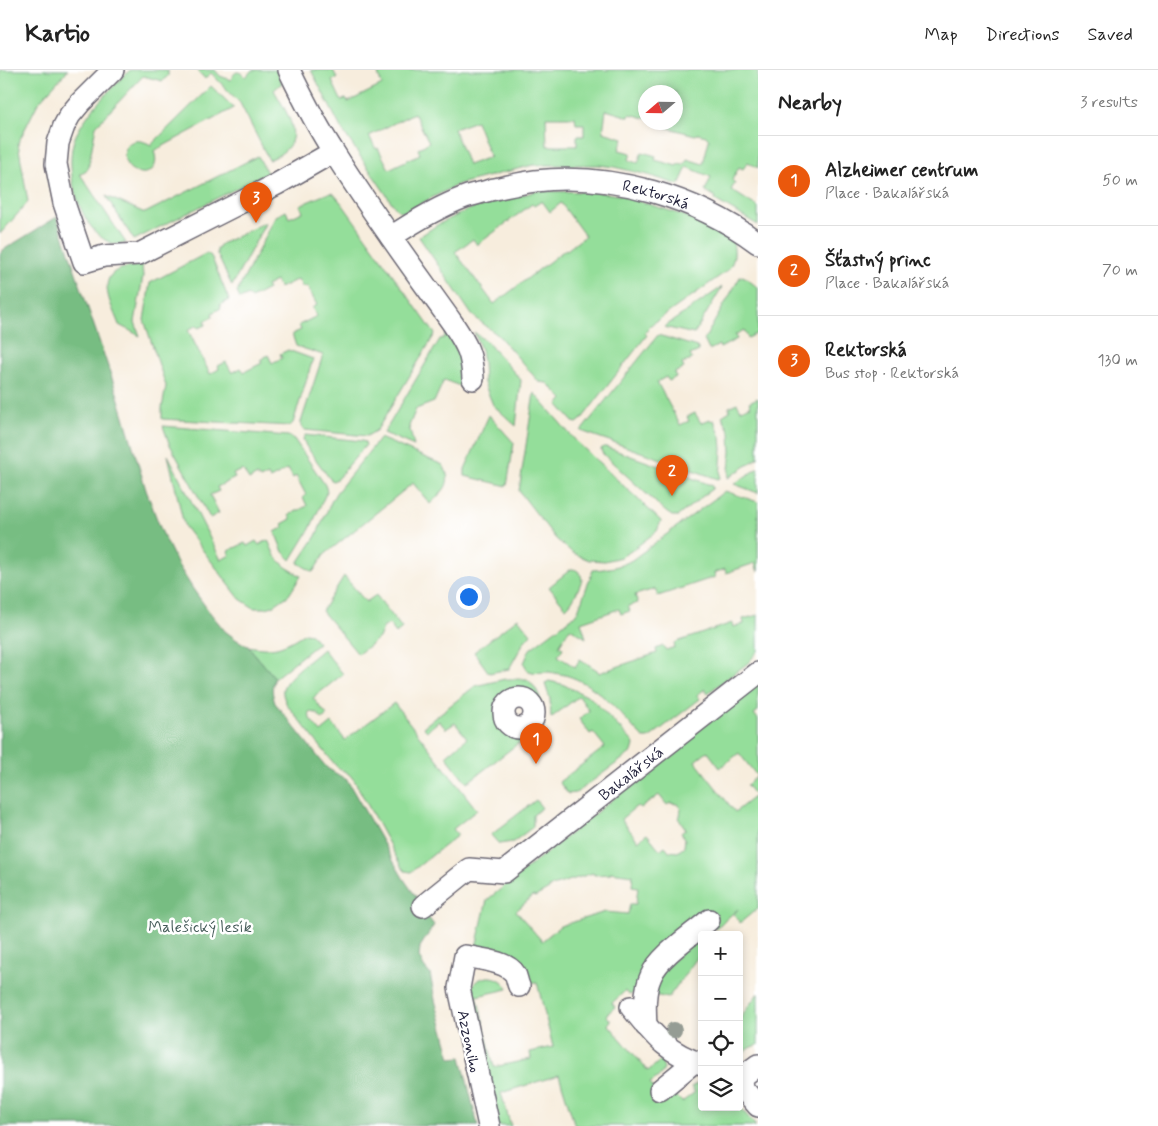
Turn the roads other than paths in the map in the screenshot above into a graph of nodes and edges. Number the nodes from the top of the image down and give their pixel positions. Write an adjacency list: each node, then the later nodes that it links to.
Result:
1 (113, 70): 3 (street)
2 (289, 70): 3 (street)
3 (334, 152): 4 (street)
4 (391, 237): 5 (street, Rektorská); 6 (street)
5 (758, 243)
6 (473, 379)
7 (758, 673): 8 (street, Bakalářská)
8 (423, 906)
9 (709, 920): 12 (street)
10 (519, 986): 19 (street, Azzoniho)
11 (630, 1007): 12 (street)
12 (646, 1026): 13 (street)
13 (698, 1063): 17 (street)
14 (758, 1065): 15 (street)
15 (743, 1077)
16 (743, 1089): 18 (street)
17 (660, 1090)
18 (758, 1106)
19 (489, 1126)

